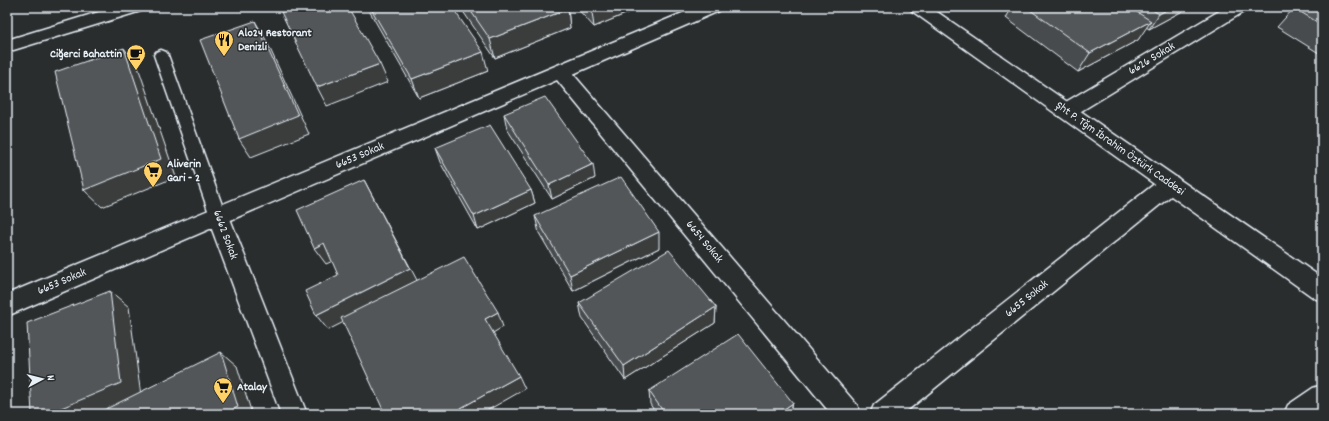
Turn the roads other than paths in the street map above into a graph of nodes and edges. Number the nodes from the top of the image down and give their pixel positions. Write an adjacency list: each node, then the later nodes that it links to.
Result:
1 (135, 7): 5 (street)
2 (713, 7): 7 (street, 6653 Sokak)
3 (918, 7): 8 (street, Şht P. Tğm İbrahim Öztürk Caddesi)
4 (1239, 7): 8 (street, 6626 Sokak)
5 (7, 46)
6 (161, 55): 10 (lane, 6662 Sokak)
7 (560, 71): 10 (street, 6653 Sokak); 15 (street, 6654 Sokak)
8 (1066, 111): 9 (street, Şht P. Tğm İbrahim Öztürk Caddesi)
9 (1170, 184): 11 (street, Şht P. Tğm İbrahim Öztürk Caddesi); 16 (street, 6655 Sokak)
10 (218, 216): 12 (street, 6653 Sokak); 14 (street, 6662 Sokak)
11 (1322, 291)
12 (7, 305)
13 (1322, 397): 17 (street)
14 (294, 414)
15 (848, 414)
16 (883, 414)
17 (1298, 414)

